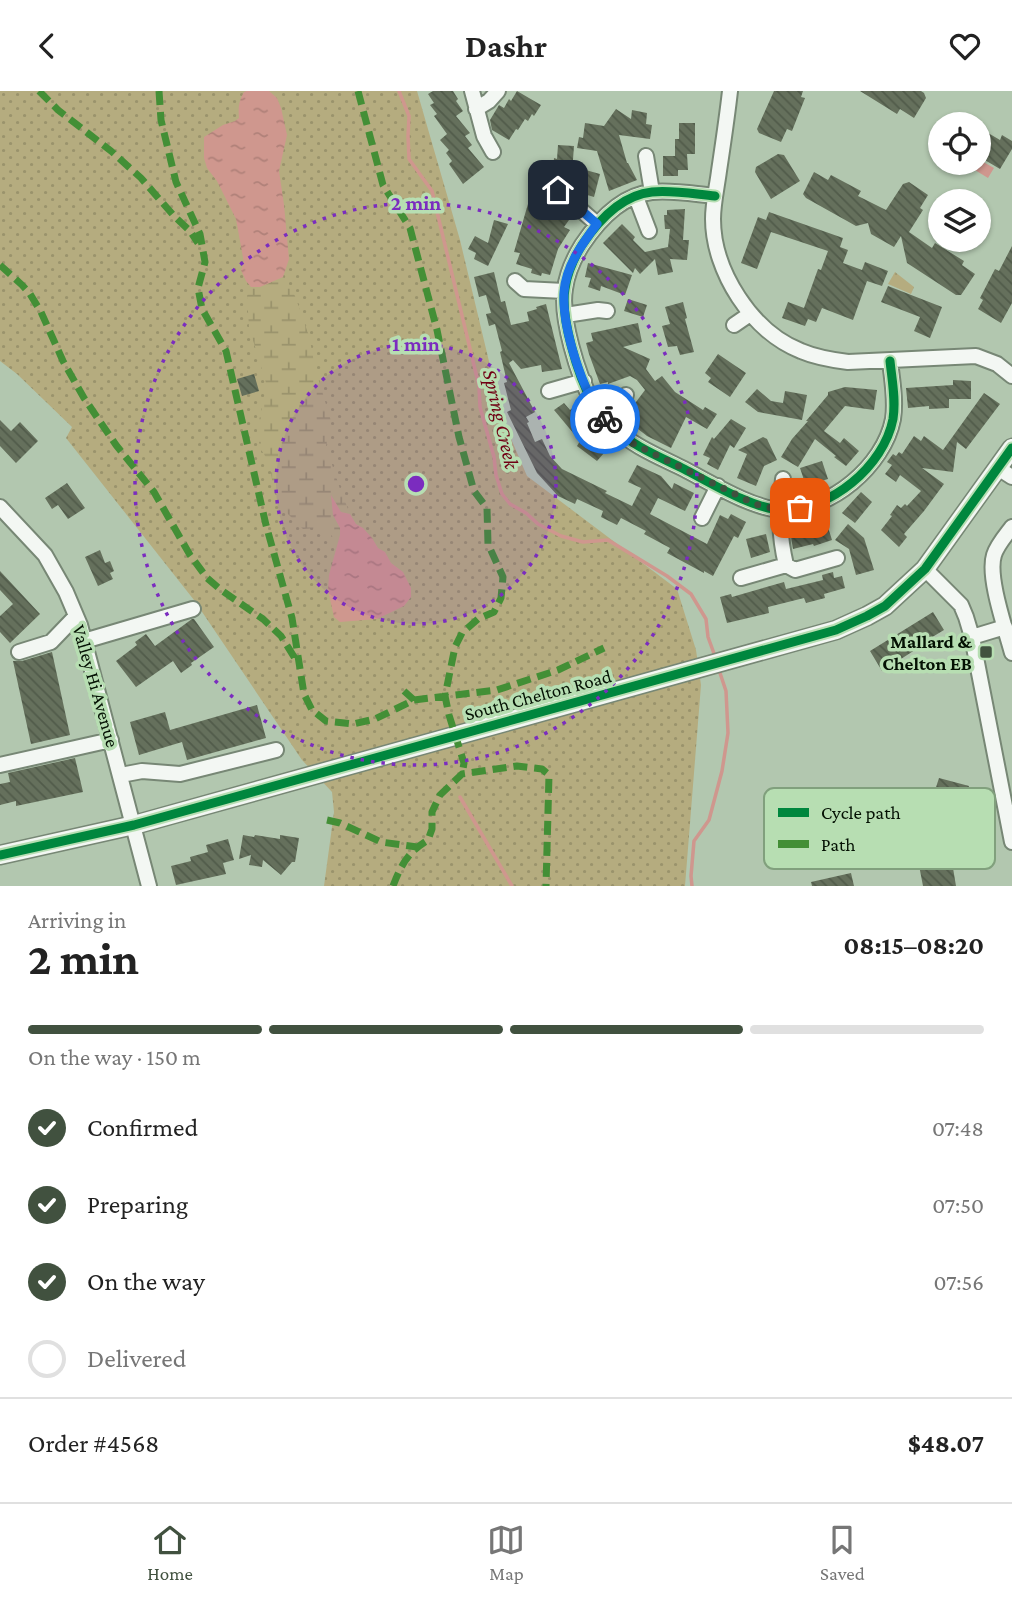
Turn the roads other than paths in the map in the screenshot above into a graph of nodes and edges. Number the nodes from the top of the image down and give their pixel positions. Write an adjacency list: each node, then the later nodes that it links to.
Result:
1 (472, 91): 4 (street)
2 (498, 91): 4 (street)
3 (730, 91): 9 (street)
4 (476, 109): 5 (street)
5 (493, 152)
6 (646, 156): 8 (street)
7 (558, 190): 11 (street)
8 (652, 192): 9 (street); 10 (street)
9 (715, 196): 16 (street)
10 (636, 197): 11 (street); 12 (street)
11 (597, 224): 14 (street)
12 (649, 231)
13 (515, 281): 14 (street)
14 (564, 291): 17 (street)
15 (607, 311): 17 (street)
16 (750, 314): 18 (street); 19 (street)
17 (566, 315): 21 (street)
18 (734, 325)
19 (890, 361): 20 (street); 29 (street)
20 (1012, 376)
21 (584, 381): 22 (street); 24 (street)
22 (549, 391)
23 (626, 395): 24 (street)
24 (602, 415): 28 (street)
25 (1012, 448): 26 (main road, South Chelton Road)
26 (1005, 473): 35 (main road, South Chelton Road)
27 (783, 479): 29 (street)
28 (718, 486): 29 (street); 31 (street)
29 (780, 510): 34 (street)
30 (2, 512): 38 (street, Valley Hi Avenue)
31 (702, 518)
32 (1012, 527): 39 (street)
33 (837, 558): 34 (street)
34 (786, 565): 36 (street)
35 (925, 569): 40 (street); 50 (main road, South Chelton Road)
36 (741, 578)
37 (193, 609): 41 (street)
38 (76, 616): 41 (street, Valley Hi Avenue); 42 (street)
39 (1005, 627): 40 (street); 43 (street)
40 (972, 637): 47 (street)
41 (84, 641): 44 (street, Valley Hi Avenue)
42 (19, 652)
43 (1012, 653)
44 (111, 740): 48 (street); 49 (street, Valley Hi Avenue)
45 (276, 750): 49 (street)
46 (1012, 761): 47 (street)
47 (997, 764): 51 (street)
48 (0, 765)
49 (121, 775): 50 (street, Valley Hi Avenue)
50 (134, 825): 52 (main road, South Chelton Road); 53 (street, Valley Hi Avenue)
51 (1012, 842)
52 (0, 855)
53 (149, 886)

